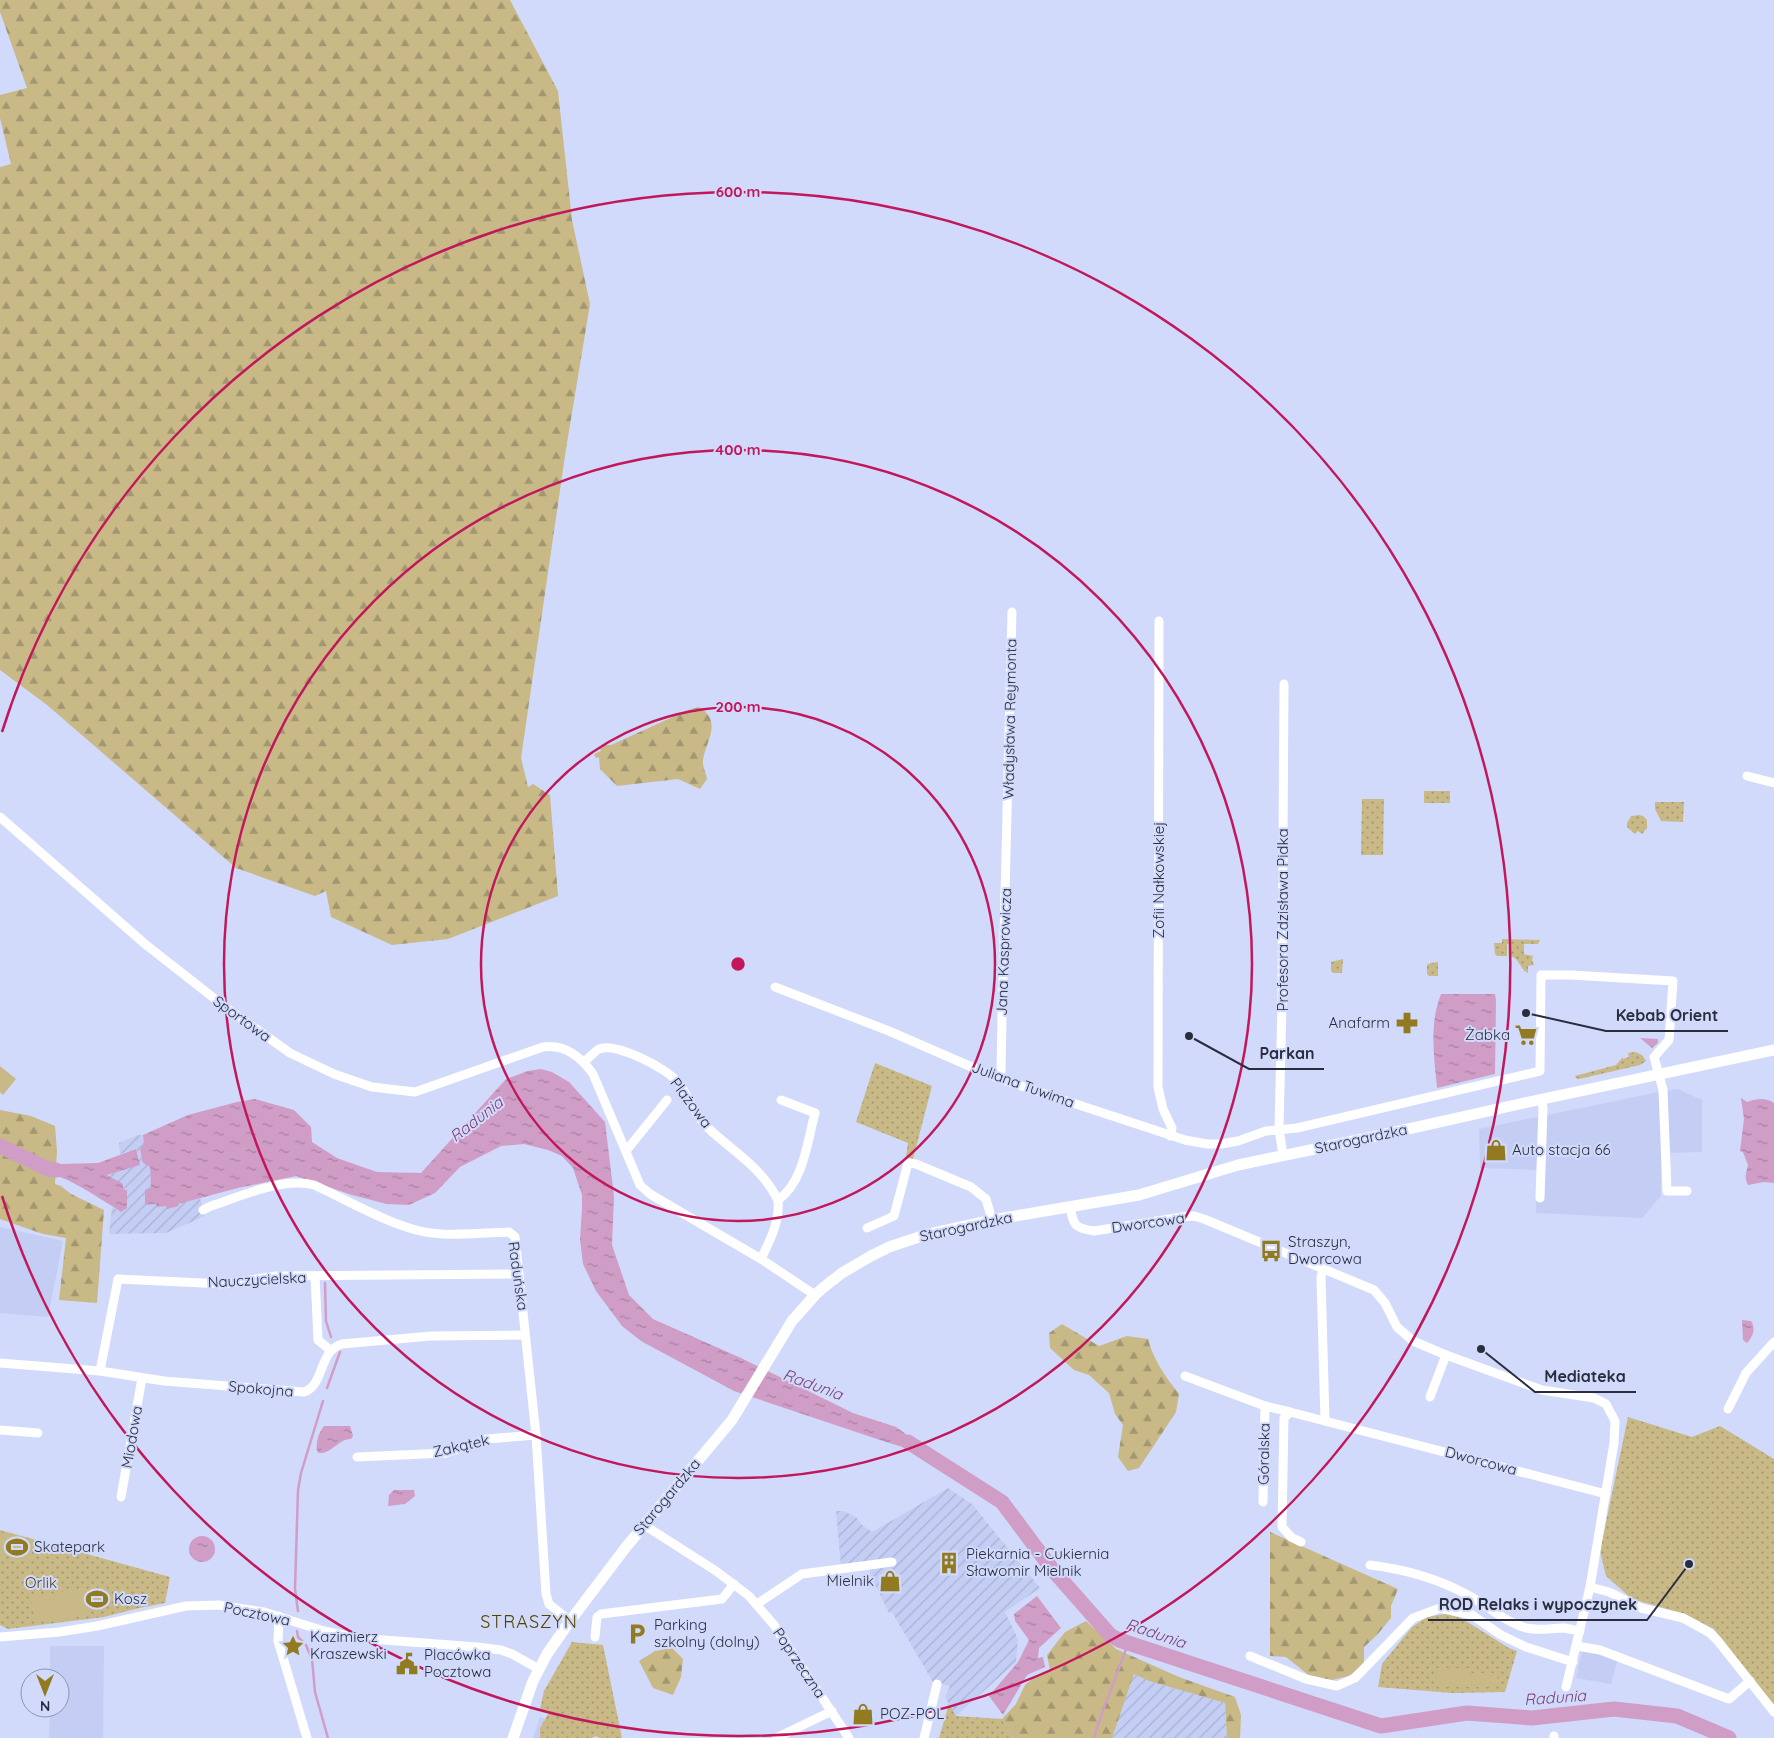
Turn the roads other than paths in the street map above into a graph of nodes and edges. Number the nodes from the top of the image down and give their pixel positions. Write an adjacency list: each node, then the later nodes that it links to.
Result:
1 (1012, 612): 7 (street, Władysława Reymonta)
2 (1159, 621): 17 (street, Zofii Nałkowskiej)
3 (1284, 684): 16 (street, Profesora Zdzisława Pidka)
4 (1747, 776): 5 (street)
5 (1774, 783)
6 (0, 817): 10 (street, Sportowa)
7 (1008, 826): 12 (street, Jana Kasprowicza)
8 (775, 987): 12 (street, Juliana Tuwima)
9 (1774, 1050): 11 (main road, Starogardzka)
10 (584, 1062): 18 (street); 22 (street, Plażowa)
11 (1658, 1074): 13 (main road, Starogardzka); 16 (street, Juliana Tuwima); 20 (street)
12 (997, 1078): 17 (street, Juliana Tuwima)
13 (1541, 1099): 19 (main road, Starogardzka); 21 (street)
14 (666, 1100): 18 (street, Plażowa)
15 (781, 1100): 22 (street)
16 (1279, 1130): 17 (street, Juliana Tuwima); 19 (street, Profesora Zdzisława Pidka)
17 (1170, 1136)
18 (626, 1151): 27 (street)
19 (1283, 1155): 23 (main road, Starogardzka)
20 (1687, 1191)
21 (1540, 1198)
22 (778, 1200): 27 (street)
23 (1070, 1207): 25 (main road, Starogardzka); 28 (street, Dworcowa)
24 (207, 1208): 29 (street, Raduńska)
25 (992, 1220): 26 (street); 31 (main road, Starogardzka)
26 (867, 1228)
27 (761, 1259): 31 (street)
28 (1323, 1269): 35 (street, Dworcowa); 44 (street)
29 (519, 1274): 30 (street, Nauczycielska); 32 (street, Raduńska)
30 (315, 1276): 34 (street); 37 (street, Nauczycielska)
31 (814, 1295): 52 (main road, Starogardzka)
32 (526, 1335): 34 (street); 47 (street, Raduńska)
33 (1774, 1342): 42 (street)
34 (330, 1350): 39 (street, Spokojna)
35 (1446, 1355): 40 (street); 49 (street, Dworcowa)
36 (0, 1363): 37 (street, Spokojna)
37 (100, 1370): 39 (street, Spokojna)
38 (1184, 1376): 41 (street, Góralska)
39 (142, 1378): 50 (street, Miodowa)
40 (1430, 1397)
41 (1265, 1406): 43 (street, Góralska); 51 (street, Góralska)
42 (1728, 1410)
43 (1290, 1412): 44 (street, Dworcowa); 53 (street)
44 (1325, 1421): 49 (street, Dworcowa)
45 (0, 1430): 46 (street)
46 (38, 1434)
47 (536, 1435): 48 (street, Zakątek); 60 (street, Raduńska)
48 (357, 1457)
49 (1606, 1494): 57 (street, Dworcowa)
50 (121, 1497)
51 (1263, 1502)
52 (644, 1525): 56 (street, Poprzeczna); 60 (main road, Starogardzka)
53 (1301, 1542)
54 (892, 1562): 58 (street)
55 (1370, 1565): 61 (street)
56 (734, 1584): 58 (street, Poprzeczna); 63 (street)
57 (1590, 1587): 61 (street, Dworcowa); 68 (street)
58 (757, 1604): 71 (street, Poprzeczna)
59 (279, 1616): 62 (street, Pocztowa); 67 (street, Pocztowa); 73 (street)
60 (570, 1621): 67 (main road, Starogardzka)
61 (1580, 1631): 64 (street, Dworcowa)
62 (0, 1637)
63 (595, 1637)
64 (1577, 1646): 66 (street, Dworcowa); 68 (street)
65 (1250, 1656): 66 (street)
66 (1573, 1662): 70 (street, Dworcowa)
67 (539, 1668): 74 (main road, Starogardzka)
68 (1750, 1681): 72 (street)
69 (937, 1684): 77 (street)
70 (1566, 1687)
71 (832, 1711): 75 (street); 76 (street, Poprzeczna)
72 (1774, 1712)
73 (306, 1738)
74 (513, 1738)
75 (776, 1738)
76 (849, 1738)
77 (924, 1738)

